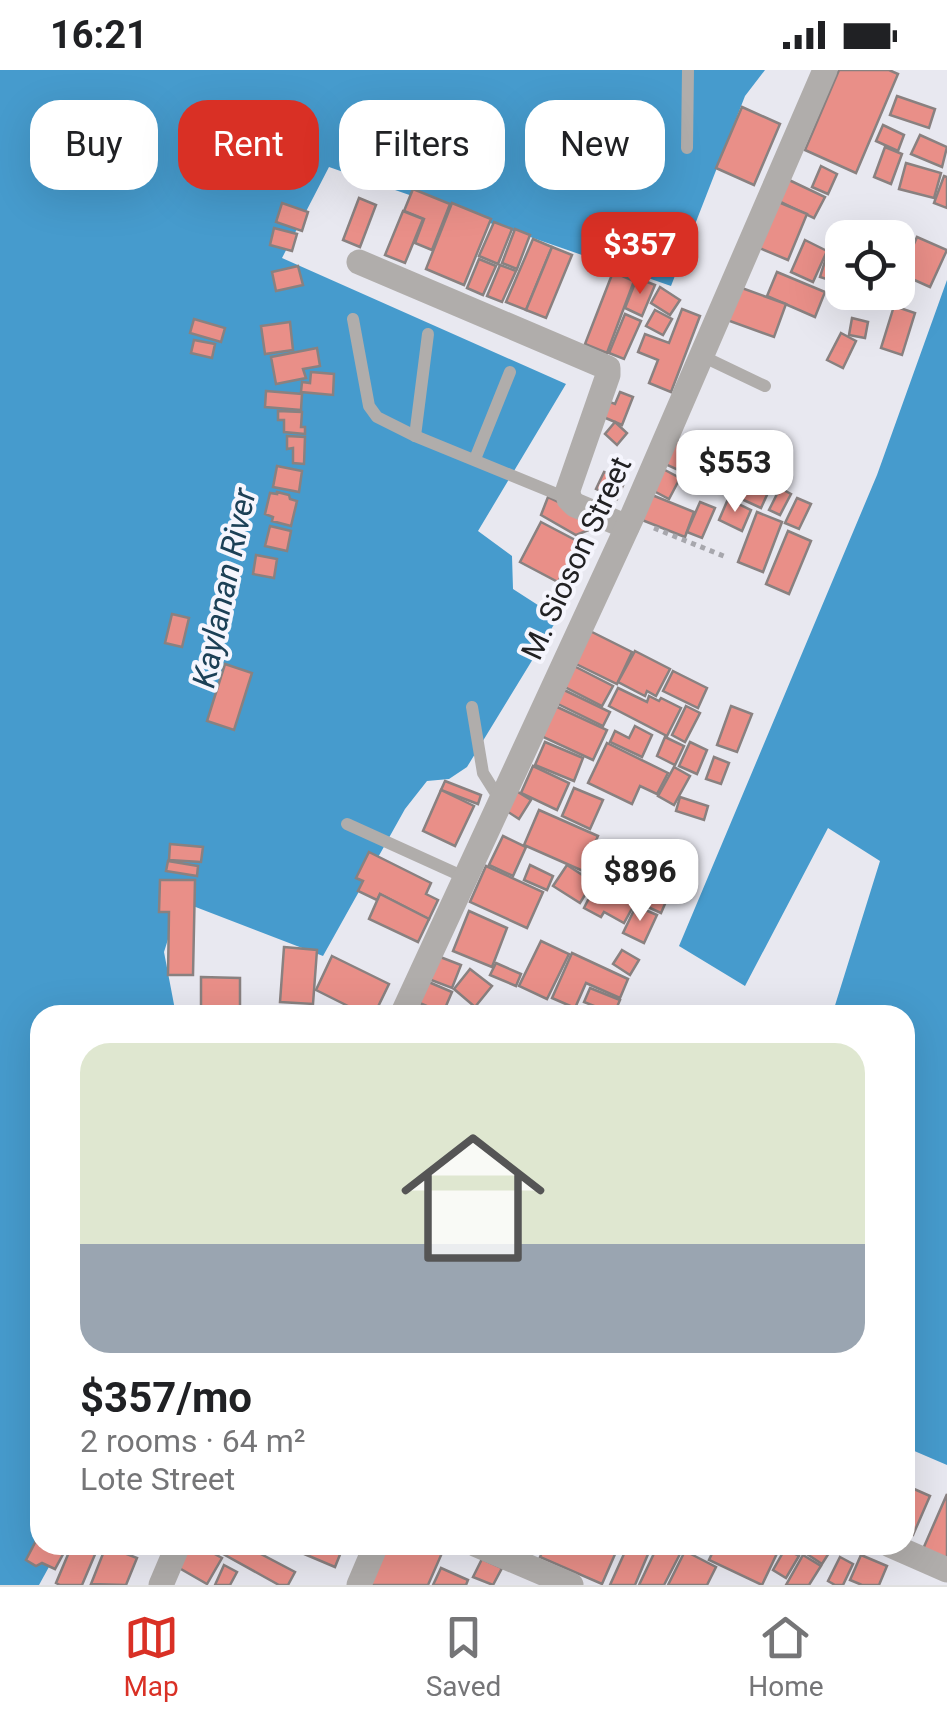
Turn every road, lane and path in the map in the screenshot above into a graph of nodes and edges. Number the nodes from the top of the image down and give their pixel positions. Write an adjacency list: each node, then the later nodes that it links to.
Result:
1 (688, 70): 3 (lane)
2 (826, 70): 7 (street, M. Sioson Street)
3 (687, 148)
4 (359, 262): 12 (street)
5 (352, 319): 10 (lane)
6 (428, 334): 10 (lane)
7 (702, 356): 9 (lane); 13 (street, M. Sioson Street)
8 (510, 372): 11 (lane)
9 (764, 386)
10 (415, 436): 11 (lane)
11 (475, 460): 12 (lane)
12 (568, 499): 13 (street)
13 (629, 523): 14 (path); 16 (street, M. Sioson Street)
14 (726, 557)
15 (472, 708): 16 (lane)
16 (500, 800): 18 (street, M. Sioson Street)
17 (348, 824): 18 (lane)
18 (464, 877): 19 (street, M. Sioson Street)
19 (406, 1005)
20 (174, 1555): 25 (street)
21 (372, 1555): 26 (street)
22 (500, 1555): 27 (street)
23 (913, 1555): 24 (street)
24 (947, 1570)
25 (161, 1585)
26 (359, 1585)
27 (571, 1585)

